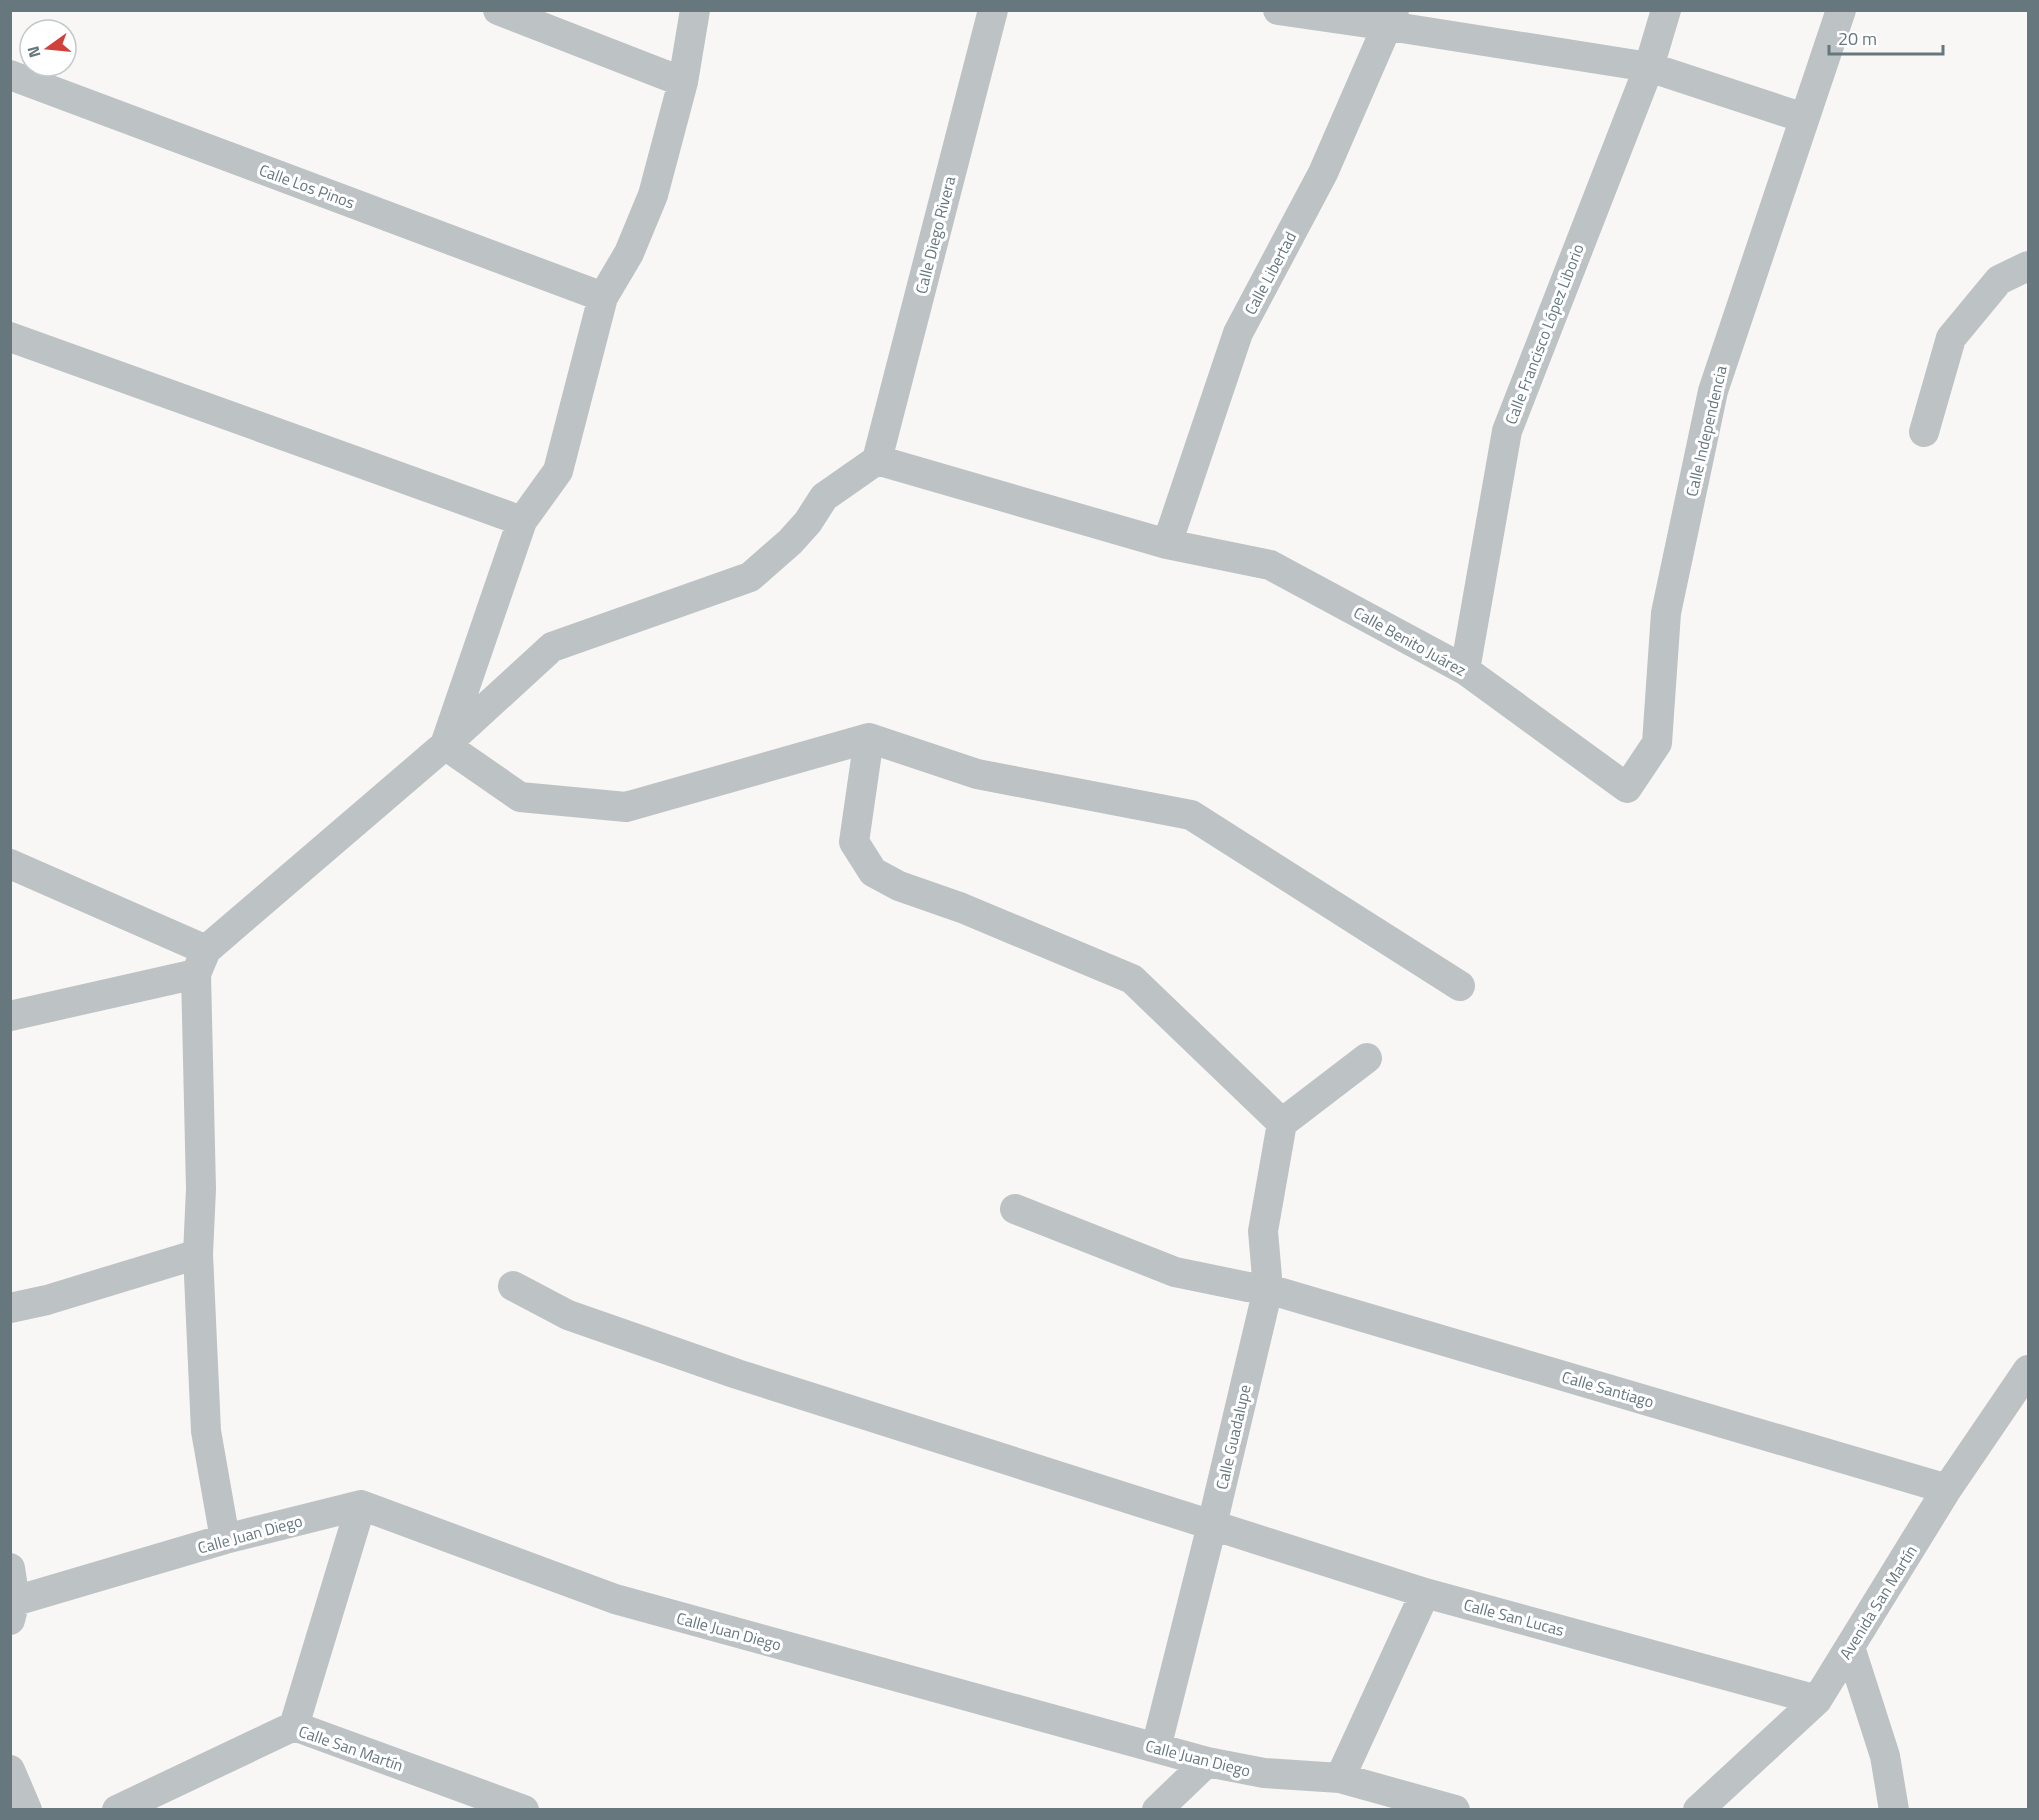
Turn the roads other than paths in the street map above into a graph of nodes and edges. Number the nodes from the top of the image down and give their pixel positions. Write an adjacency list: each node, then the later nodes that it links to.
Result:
1 (498, 10): 10 (street)
2 (695, 10): 10 (street)
3 (993, 10): 16 (street, Calle Diego Rivera)
4 (1278, 10): 7 (street)
5 (1666, 10): 8 (street, Calle Francisco López Liborio)
6 (1841, 10): 11 (street, Calle Independencia)
7 (1392, 18): 8 (street); 18 (street, Calle Libertad)
8 (1648, 67): 11 (street); 19 (street, Calle Francisco López Liborio)
9 (10, 75): 13 (street, Calle Los Pinos)
10 (683, 82): 13 (street)
11 (1804, 118): 22 (street, Calle Independencia)
12 (2028, 266): 15 (street)
13 (603, 297): 17 (street)
14 (10, 336): 17 (street)
15 (1924, 432)
16 (877, 460): 18 (street, Calle Benito Juárez); 21 (street)
17 (522, 521): 21 (street)
18 (1167, 544): 19 (street, Calle Benito Juárez)
19 (1465, 670): 22 (street, Calle Benito Juárez)
20 (869, 738): 21 (street); 25 (street); 28 (street)
21 (445, 745): 24 (street)
22 (1628, 788)
23 (10, 864): 24 (street)
24 (201, 962): 26 (street); 30 (street)
25 (1460, 986)
26 (10, 1016)
27 (1367, 1058): 28 (street)
28 (1282, 1123): 32 (street, Calle Guadalupe)
29 (1015, 1209): 32 (street, Calle Santiago)
30 (198, 1254): 33 (street); 38 (street)
31 (513, 1286): 37 (street, Calle San Lucas)
32 (1268, 1289): 35 (street, Calle Santiago); 37 (street, Calle Guadalupe)
33 (10, 1308)
34 (2028, 1370): 35 (street, Avenida San Martín)
35 (1947, 1490): 42 (street, Avenida San Martín)
36 (362, 1505): 38 (street, Calle Juan Diego); 44 (street); 45 (street, Calle Juan Diego)
37 (1212, 1525): 40 (street, Calle San Lucas); 45 (street, Calle Guadalupe)
38 (225, 1539): 41 (street, Calle Juan Diego)
39 (10, 1568): 41 (street)
40 (1425, 1593): 43 (street, Calle San Lucas); 48 (street)
41 (13, 1610)
42 (1850, 1647): 43 (street, Avenida San Martín); 55 (street)
43 (1817, 1700): 54 (street, Avenida San Martín)
44 (294, 1726): 51 (street, Calle San Martín); 52 (street, Calle San Martín)
45 (1156, 1748): 46 (street, Calle Juan Diego)
46 (1208, 1762): 48 (street, Calle Juan Diego); 53 (street)
47 (10, 1770): 50 (street)
48 (1340, 1778): 49 (street, Calle Juan Diego)
49 (1435, 1807)
50 (27, 1809)
51 (117, 1809)
52 (524, 1809)
53 (1157, 1809)
54 (1698, 1809)
55 (1894, 1809)

